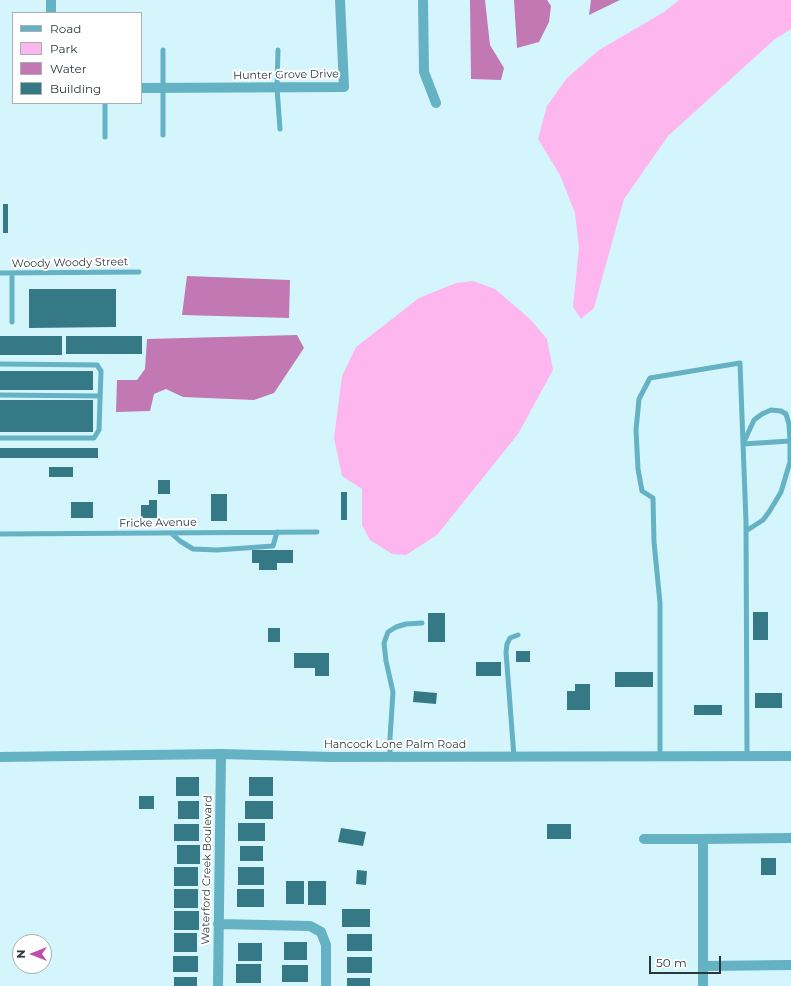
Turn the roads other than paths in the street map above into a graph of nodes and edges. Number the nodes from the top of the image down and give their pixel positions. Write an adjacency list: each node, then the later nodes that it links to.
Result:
1 (51, 0): 4 (street)
2 (340, 0): 9 (street, Hunter Grove Drive)
3 (424, 0): 10 (street)
4 (51, 12)
5 (163, 50): 8 (lane)
6 (278, 50): 9 (lane)
7 (142, 88): 8 (street, Hunter Grove Drive)
8 (163, 88): 9 (street, Hunter Grove Drive); 13 (lane)
9 (277, 88): 12 (lane)
10 (436, 102)
11 (105, 104): 14 (lane)
12 (280, 129)
13 (163, 135)
14 (105, 137)
15 (140, 272): 16 (lane, Woody Woody Street)
16 (12, 273): 17 (lane, Woody Woody Street); 18 (lane)
17 (0, 274)
18 (12, 322)
19 (0, 364): 21 (lane)
20 (0, 395): 21 (lane)
21 (100, 396): 22 (lane)
22 (0, 438)
23 (790, 441): 24 (lane); 24 (lane); 25 (lane)
24 (743, 444): 25 (lane); 33 (lane)
25 (746, 531): 34 (lane)
26 (277, 532): 27 (lane, Fricke Avenue); 28 (lane, Fricke Avenue); 28 (lane)
27 (316, 532)
28 (171, 533): 29 (lane, Fricke Avenue)
29 (0, 534)
30 (422, 623): 37 (lane)
31 (518, 635): 38 (lane)
32 (221, 754): 36 (street, Hancock Lone Palm Road); 37 (street, Hancock Lone Palm Road); 42 (street, Waterford Creek Boulevard)
33 (660, 756): 34 (street, Hancock Lone Palm Road); 38 (street, Hancock Lone Palm Road)
34 (747, 756): 35 (street, Hancock Lone Palm Road)
35 (791, 756)
36 (0, 757)
37 (390, 757): 38 (street, Hancock Lone Palm Road)
38 (514, 757)
39 (791, 838): 41 (street)
40 (644, 839): 41 (street)
41 (703, 839): 44 (street)
42 (218, 924): 45 (street, Waterford Creek Boulevard); 46 (street)
43 (791, 965): 44 (street)
44 (703, 966): 47 (street)
45 (218, 986)
46 (326, 986)
47 (703, 986)

